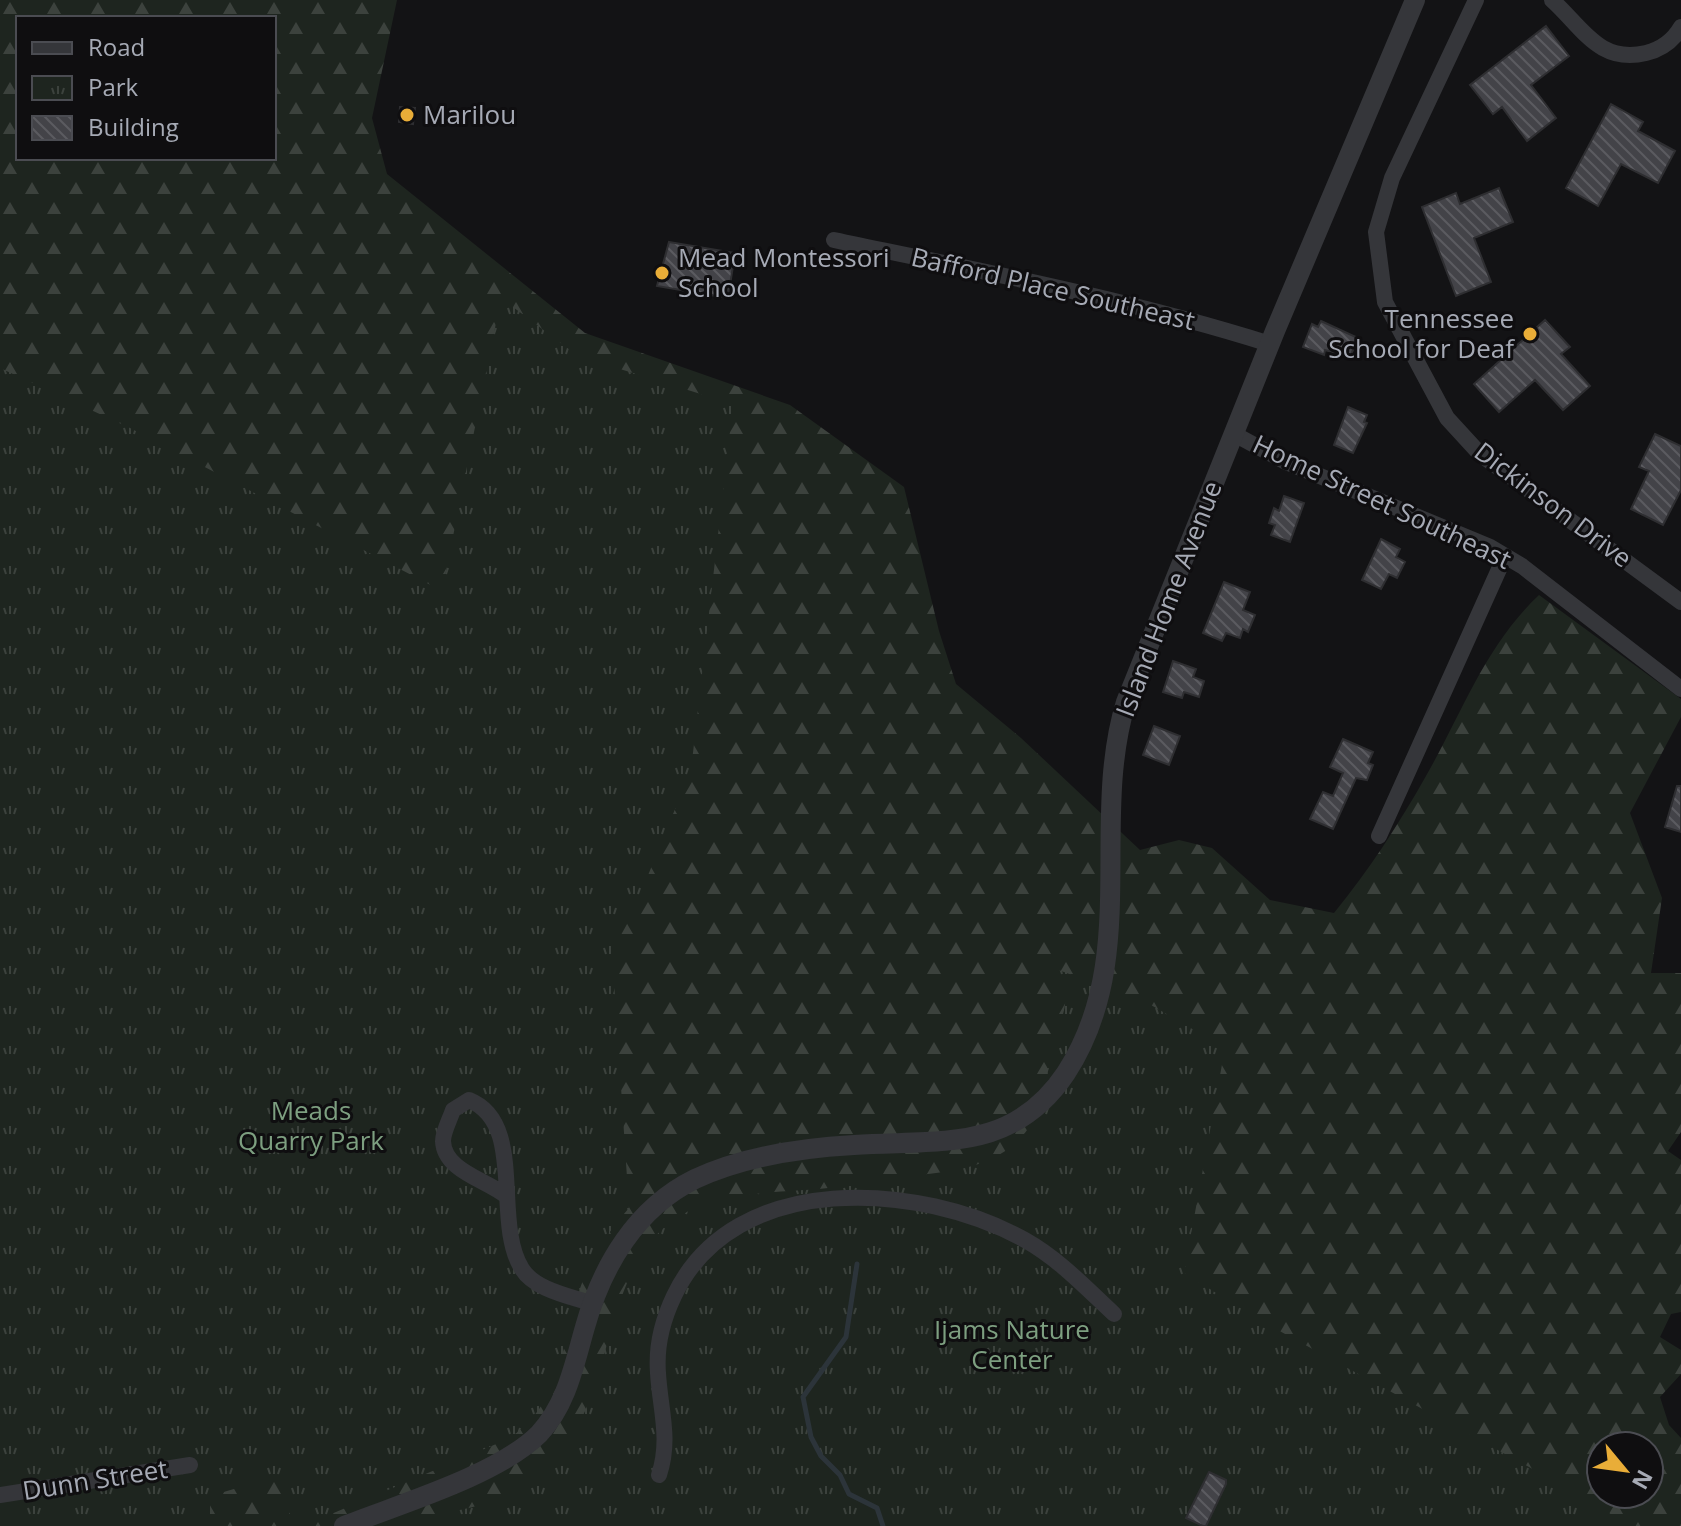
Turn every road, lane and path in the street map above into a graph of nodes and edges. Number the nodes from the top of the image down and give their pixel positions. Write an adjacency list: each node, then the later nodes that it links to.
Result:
1 (1415, 0): 6 (street, Island Home Avenue)
2 (1476, 0): 9 (street, Dickinson Drive)
3 (1552, 0): 4 (street)
4 (1681, 27)
5 (834, 240): 6 (street, Bafford Place Southeast)
6 (1270, 344): 7 (street, Island Home Avenue)
7 (1234, 434): 8 (street, Home Street Southeast); 13 (street, Island Home Avenue)
8 (1505, 556): 10 (street, Home Street Southeast); 11 (street)
9 (1681, 602)
10 (1681, 689)
11 (1379, 836)
12 (506, 1196): 12 (street); 13 (street)
13 (593, 1304): 18 (street, Island Home Avenue)
14 (1114, 1314): 16 (street)
15 (190, 1465): 17 (street, Dunn Street)
16 (659, 1475)
17 (0, 1495)
18 (344, 1526)

